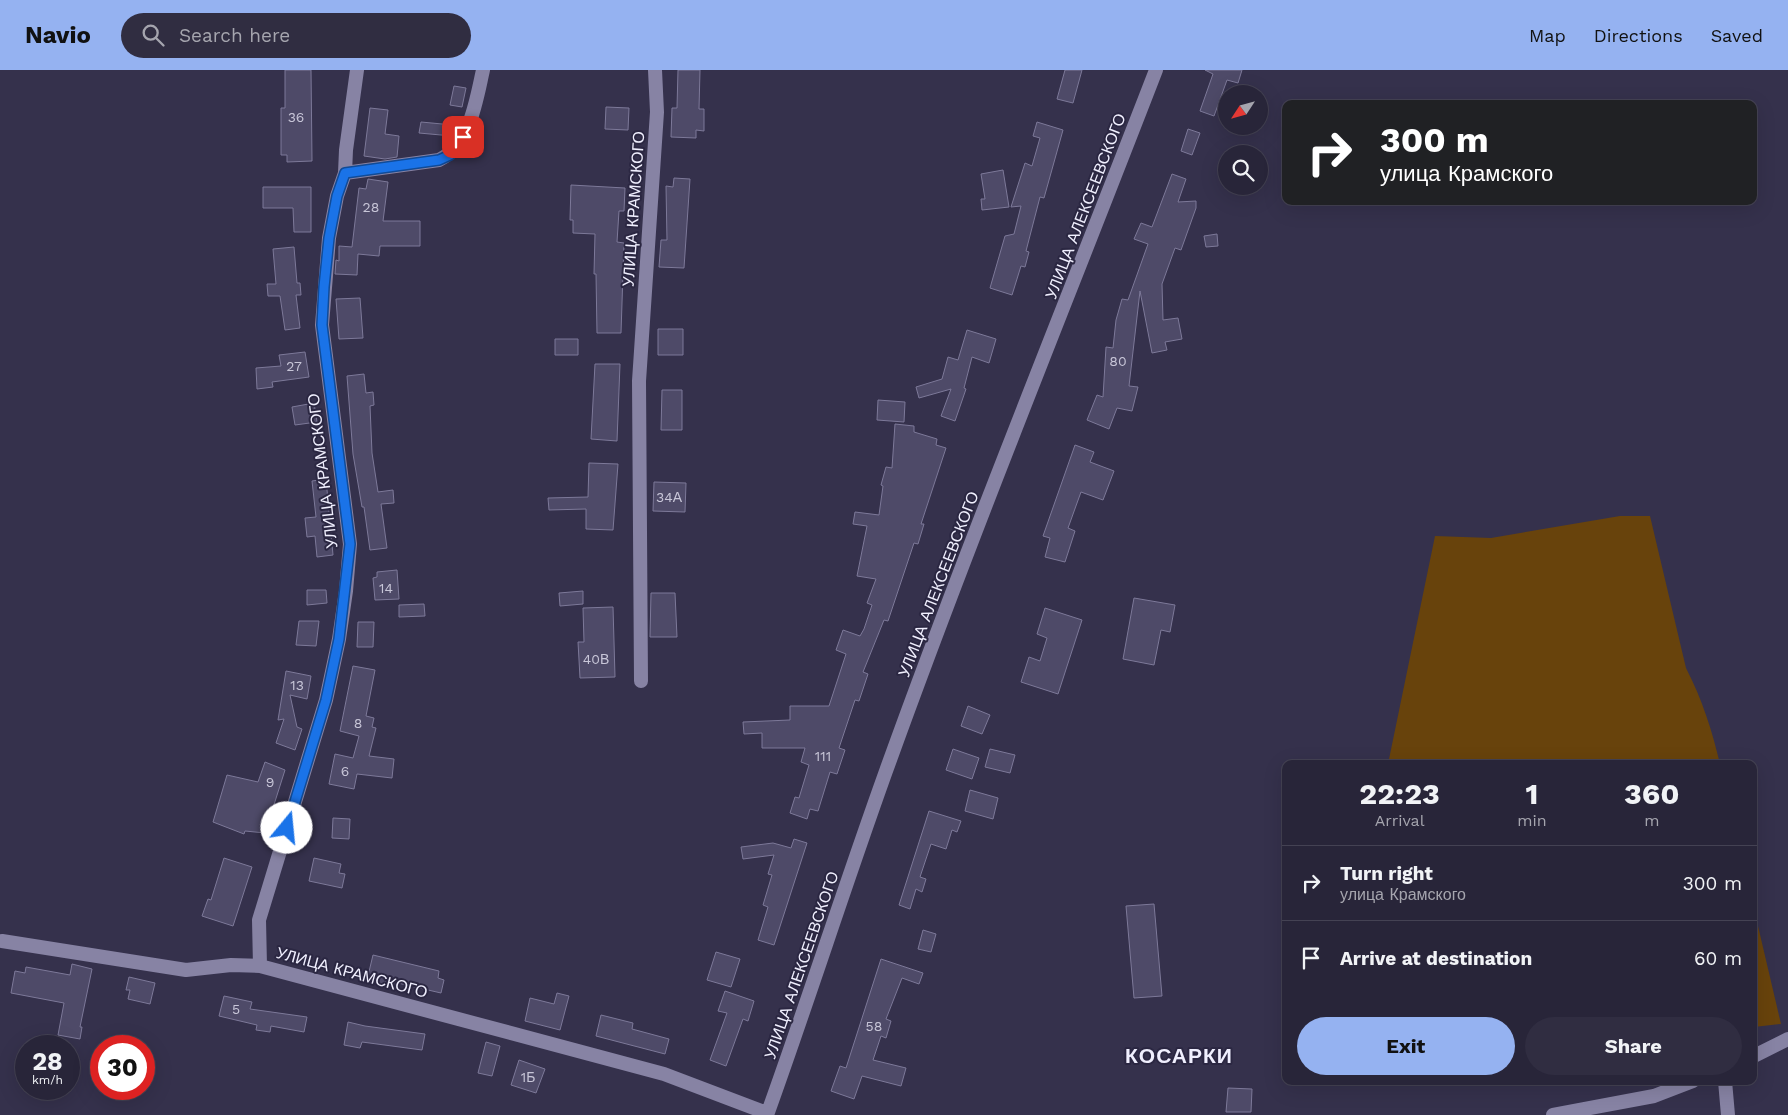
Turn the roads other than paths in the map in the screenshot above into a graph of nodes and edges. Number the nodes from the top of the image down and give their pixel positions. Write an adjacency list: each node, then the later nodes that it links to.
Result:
1 (357, 70): 5 (street, УЛИЦА КРАМСКОГО)
2 (483, 70): 5 (street)
3 (655, 70): 6 (street, УЛИЦА КРАМСКОГО)
4 (1156, 70): 13 (street, УЛИЦА АЛЕКСЕЕВСКОГО)
5 (345, 173): 8 (street, УЛИЦА КРАМСКОГО)
6 (641, 680)
7 (2, 941): 8 (street)
8 (260, 966): 13 (street, УЛИЦА КРАМСКОГО)
9 (1788, 1039): 10 (street)
10 (1757, 1054)
11 (1683, 1085): 14 (street)
12 (1725, 1085): 15 (street)
13 (767, 1114)
14 (1552, 1115)
15 (1728, 1115)

